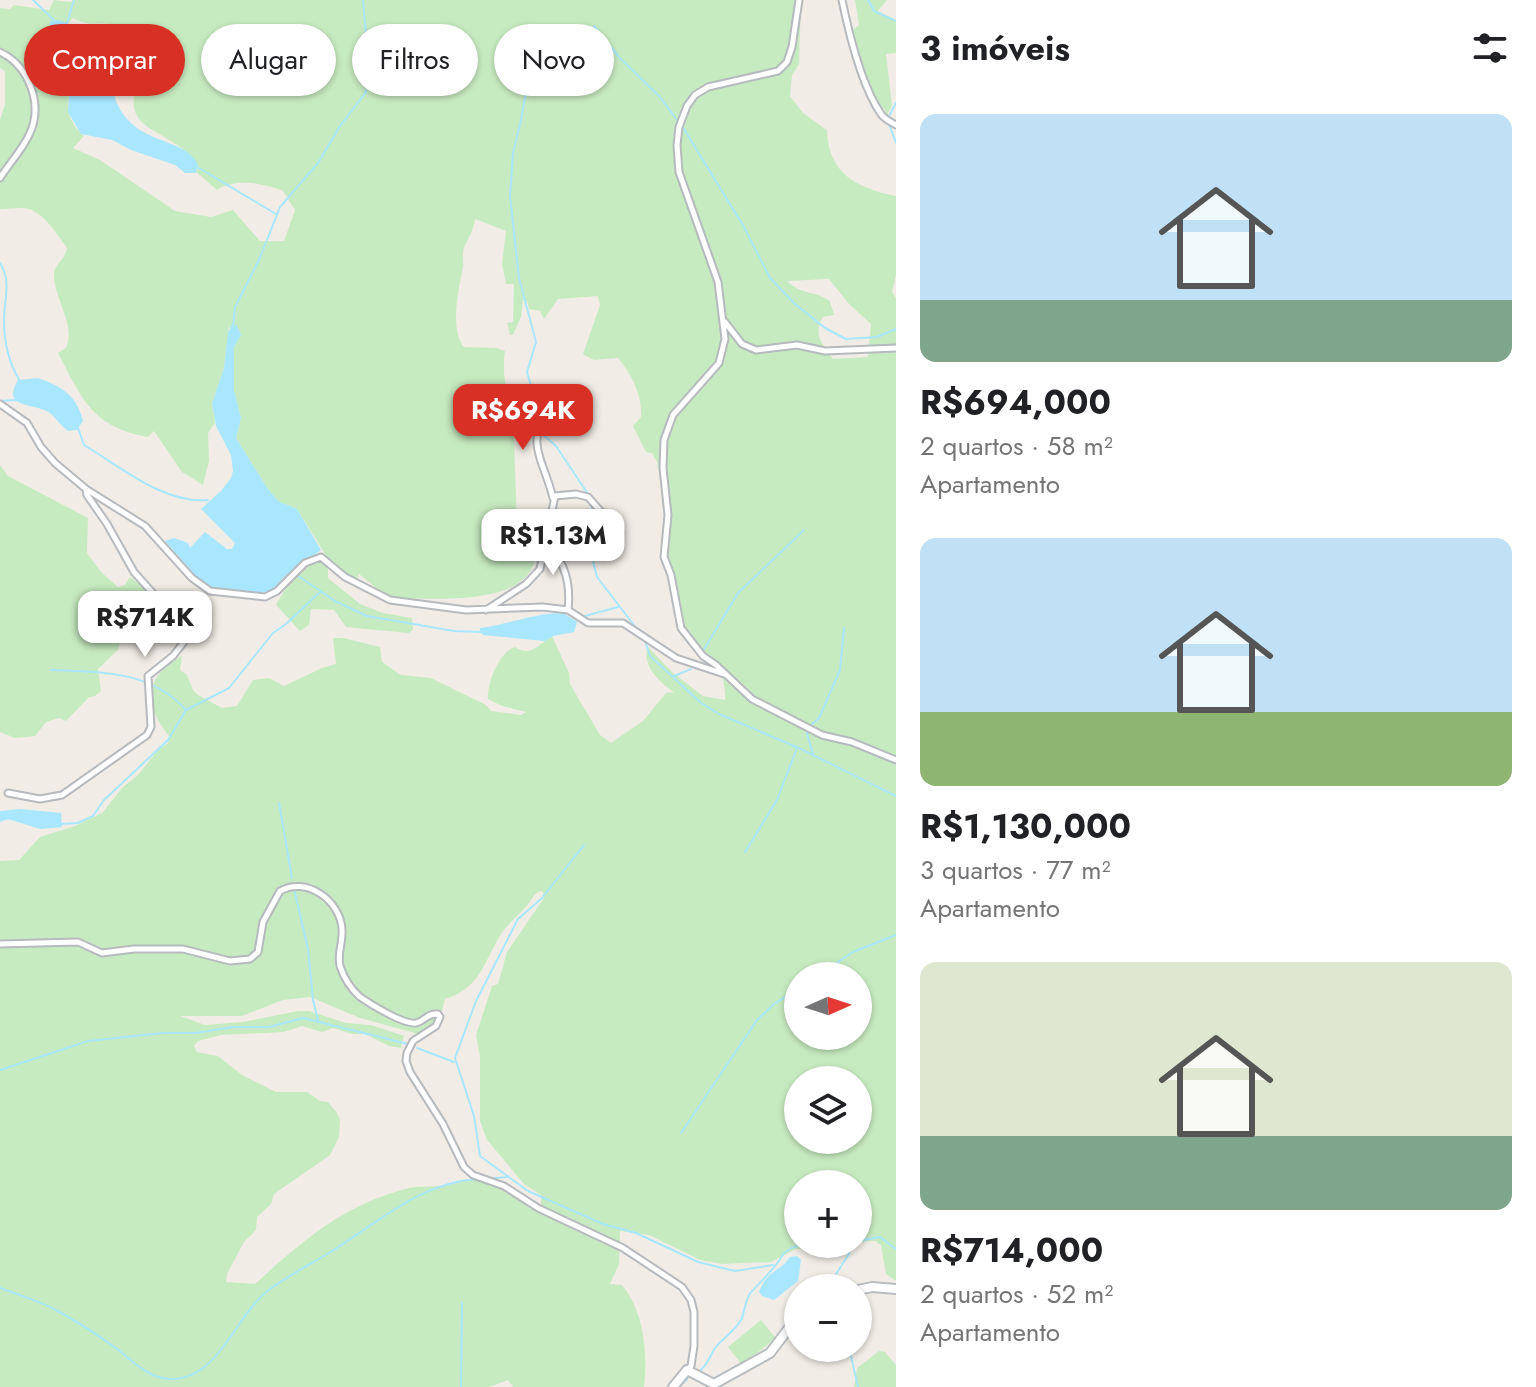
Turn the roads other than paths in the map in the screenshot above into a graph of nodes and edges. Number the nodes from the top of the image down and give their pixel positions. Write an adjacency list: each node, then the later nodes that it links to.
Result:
1 (799, 0): 6 (street)
2 (842, 0): 4 (street)
3 (0, 52): 5 (street)
4 (896, 125)
5 (0, 178)
6 (723, 318): 7 (street); 16 (street)
7 (896, 348)
8 (0, 404): 10 (street)
9 (546, 409): 11 (street)
10 (86, 489): 14 (street); 18 (street)
11 (553, 498): 12 (street); 13 (street)
12 (620, 533)
13 (547, 541): 14 (street); 15 (street)
14 (485, 610): 15 (street)
15 (568, 610): 16 (street)
16 (725, 674): 17 (street)
17 (896, 760)
18 (8, 793)
19 (0, 944): 23 (street)
20 (872, 1287): 21 (street)
21 (896, 1289)
22 (784, 1334): 23 (street)
23 (687, 1370): 24 (street)
24 (673, 1387)

